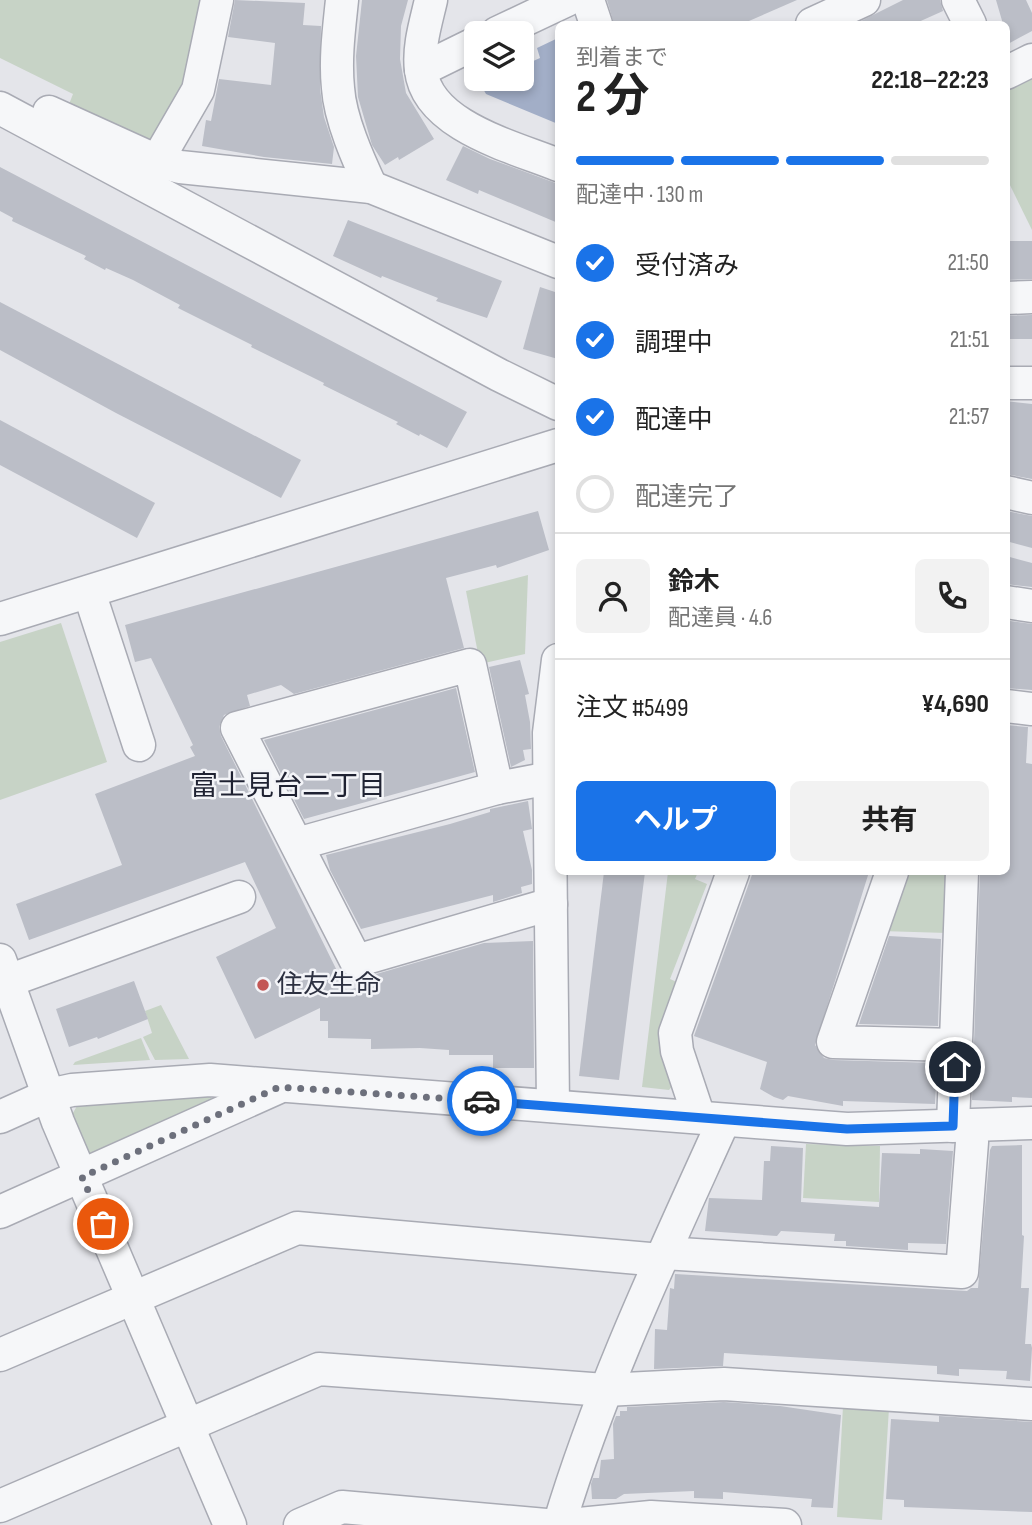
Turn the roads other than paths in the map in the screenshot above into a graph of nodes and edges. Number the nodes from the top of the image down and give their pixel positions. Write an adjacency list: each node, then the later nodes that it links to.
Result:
1 (217, 0): 18 (street)
2 (342, 0): 20 (street)
3 (431, 0): 14 (street)
4 (567, 0): 8 (street)
5 (587, 0): 9 (street)
6 (864, 0): 10 (street)
7 (958, 0): 11 (street)
8 (522, 21)
9 (595, 21)
10 (818, 21)
11 (968, 21)
12 (464, 49): 14 (street)
13 (1032, 61): 15 (street)
14 (421, 70): 19 (street)
15 (1010, 71)
16 (0, 108): 17 (street)
17 (39, 128): 18 (street); 26 (street)
18 (157, 162): 20 (street)
19 (555, 164)
20 (372, 187): 21 (street)
21 (555, 261)
22 (1010, 298): 23 (street)
23 (1032, 298)
24 (1010, 383): 25 (street)
25 (1032, 383)
26 (555, 403)
27 (555, 446): 30 (street)
28 (1010, 493): 29 (street)
29 (1032, 498)
30 (89, 592): 33 (street); 37 (street)
31 (1010, 603): 32 (street)
32 (1032, 606)
33 (0, 619)
34 (555, 684): 38 (street)
35 (1010, 706): 36 (street)
36 (1032, 709)
37 (139, 746)
38 (550, 778): 39 (street); 45 (street)
39 (497, 788): 40 (street); 40 (street)
40 (297, 844): 45 (street)
41 (732, 875): 52 (street)
42 (891, 875): 47 (street)
43 (962, 875): 47 (street)
44 (239, 897): 46 (street)
45 (551, 904): 50 (street)
46 (5, 985): 49 (street)
47 (956, 1045): 54 (street)
48 (279, 1087): 49 (street); 50 (street); 55 (street)
49 (49, 1096): 51 (street); 55 (street)
50 (553, 1105): 52 (street)
51 (0, 1117)
52 (712, 1118): 54 (street); 57 (street)
53 (1032, 1123): 54 (street)
54 (962, 1126): 57 (street)
55 (82, 1177): 56 (street); 58 (street)
56 (0, 1212)
57 (663, 1256): 58 (street); 60 (street)
58 (134, 1297): 59 (street); 62 (street)
59 (0, 1355)
60 (605, 1390): 61 (street); 62 (street); 67 (street)
61 (1032, 1404)
62 (188, 1426): 63 (street); 64 (street)
63 (0, 1506)
64 (230, 1525)
65 (300, 1525): 66 (street)
66 (546, 1525)
67 (559, 1525)
68 (569, 1525): 69 (street)
69 (785, 1525)

